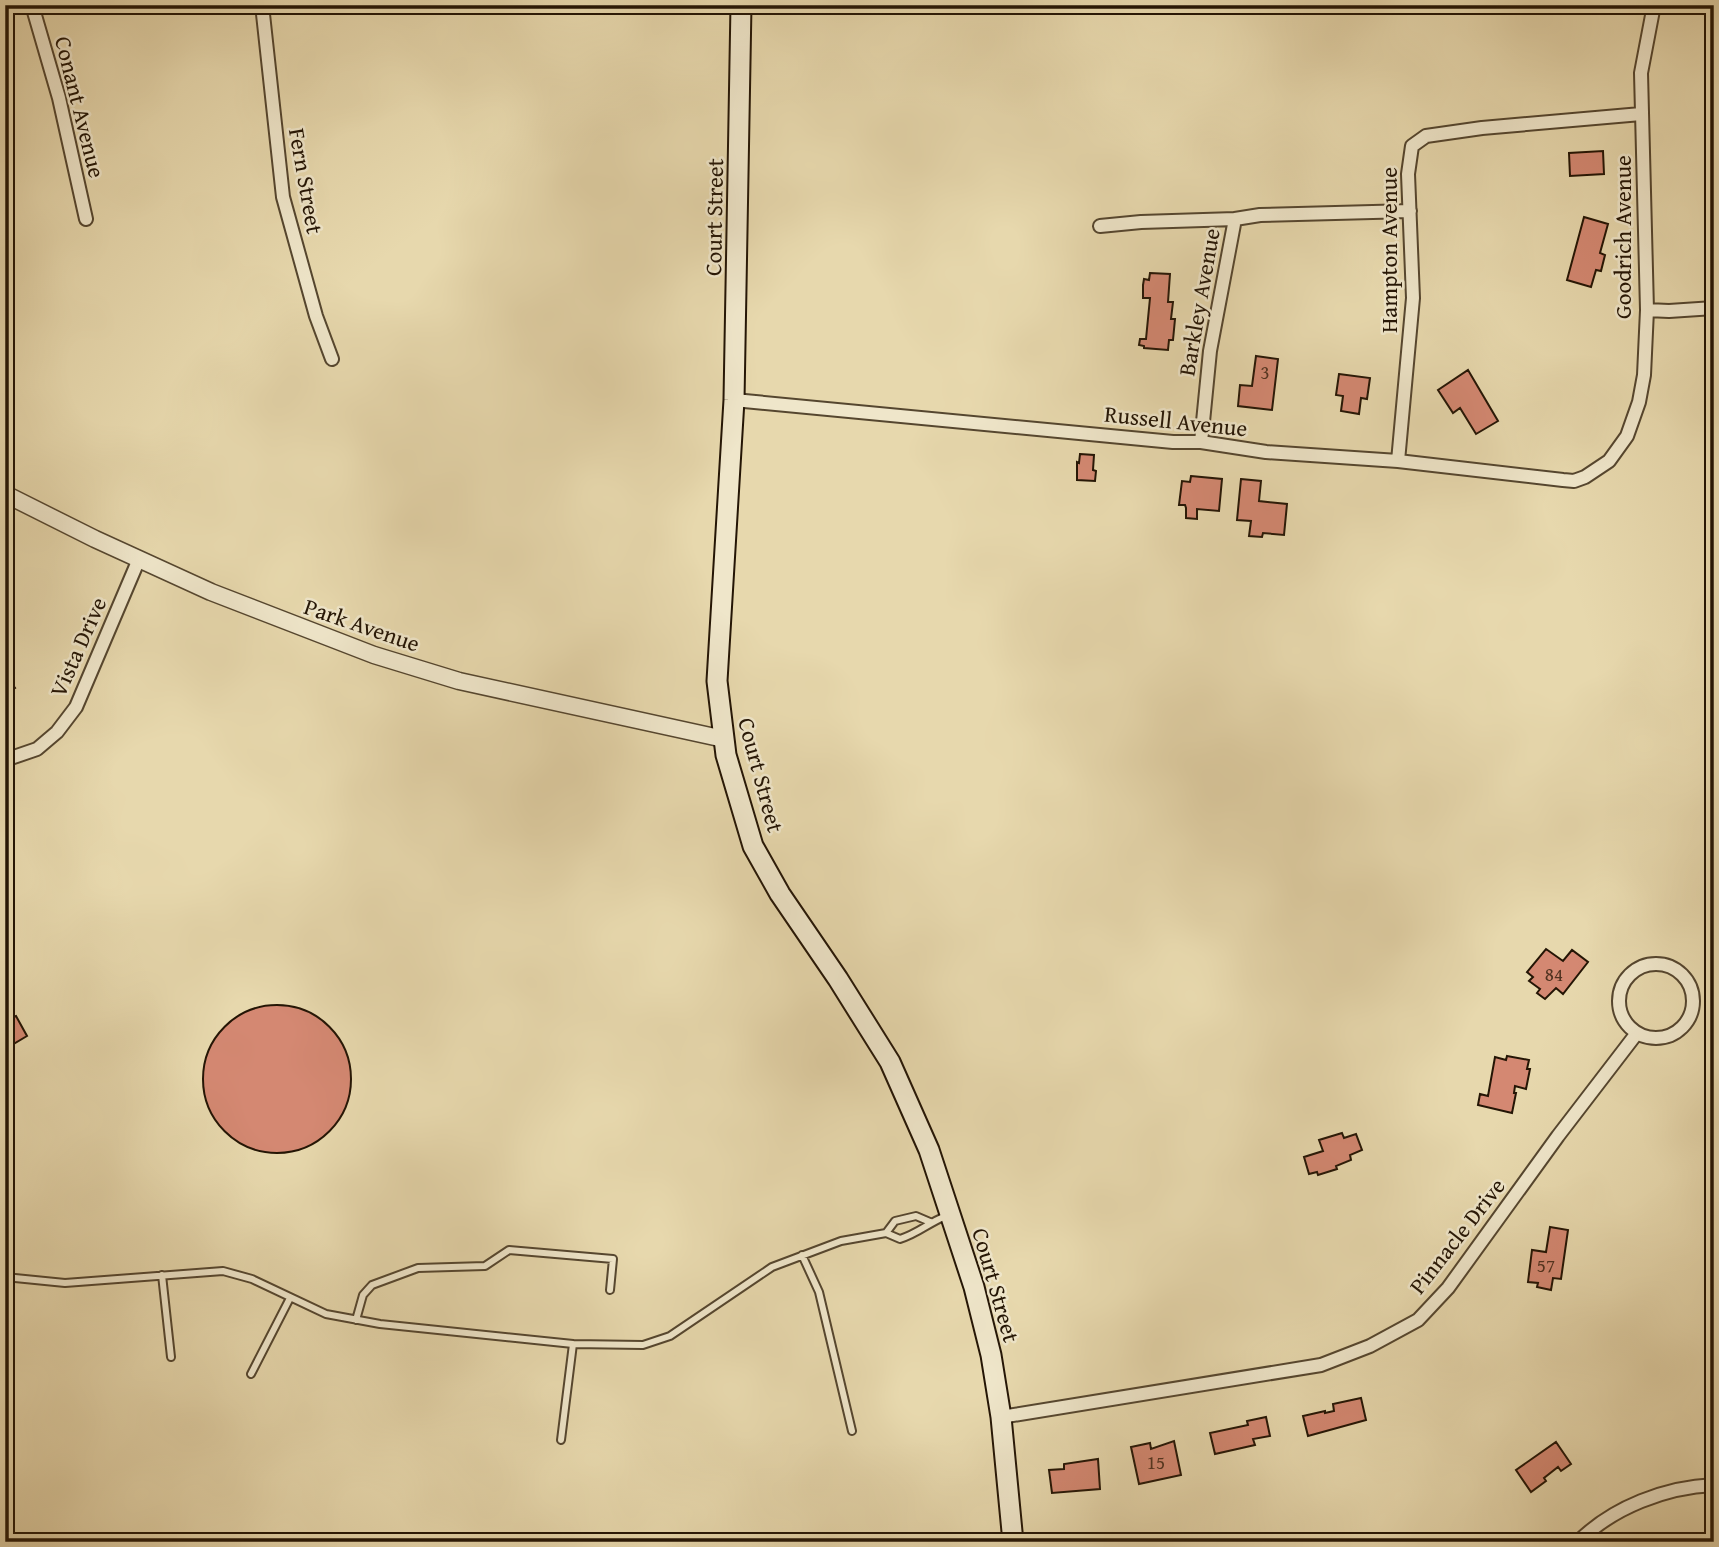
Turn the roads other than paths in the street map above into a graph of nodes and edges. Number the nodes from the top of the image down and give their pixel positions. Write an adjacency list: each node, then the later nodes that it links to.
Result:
1 (32, 5): 7 (street, Conant Avenue)
2 (262, 5): 12 (street, Fern Street)
3 (741, 5): 13 (main road, Court Street)
4 (1654, 5): 5 (street, Goodrich Avenue)
5 (1641, 114): 6 (street, Hampton Avenue); 11 (street, Goodrich Avenue)
6 (1410, 211): 8 (street, Barkley Avenue); 15 (street, Hampton Avenue)
7 (86, 219)
8 (1235, 219): 9 (street); 14 (street, Barkley Avenue)
9 (1100, 226)
10 (1714, 309): 11 (street)
11 (1647, 310): 16 (street, Goodrich Avenue)
12 (332, 359)
13 (734, 400): 14 (street, Russell Avenue); 19 (main road, Court Street)
14 (1201, 442): 15 (street, Russell Avenue)
15 (1398, 461): 16 (street, Russell Avenue)
16 (1609, 461)
17 (5, 494): 18 (street, Park Avenue)
18 (139, 559): 19 (street, Park Avenue); 20 (street, Vista Drive)
19 (724, 739): 22 (main road, Court Street)
20 (5, 760)
21 (1637, 1033): 21 (street); 34 (street, Pinnacle Drive)
22 (950, 1215): 23 (lane); 34 (main road, Court Street)
23 (930, 1222): 24 (lane); 24 (lane)
24 (886, 1233): 25 (lane)
25 (802, 1255): 31 (lane); 35 (lane)
26 (162, 1275): 27 (lane); 29 (lane); 32 (lane)
27 (5, 1277)
28 (610, 1290): 30 (lane)
29 (290, 1298): 30 (lane); 33 (lane)
30 (356, 1320): 31 (lane)
31 (573, 1344): 36 (lane)
32 (172, 1357)
33 (251, 1374)
34 (1001, 1417): 38 (main road, Court Street)
35 (852, 1431)
36 (561, 1440)
37 (1714, 1485): 39 (street)
38 (1013, 1542)
39 (1578, 1542)

